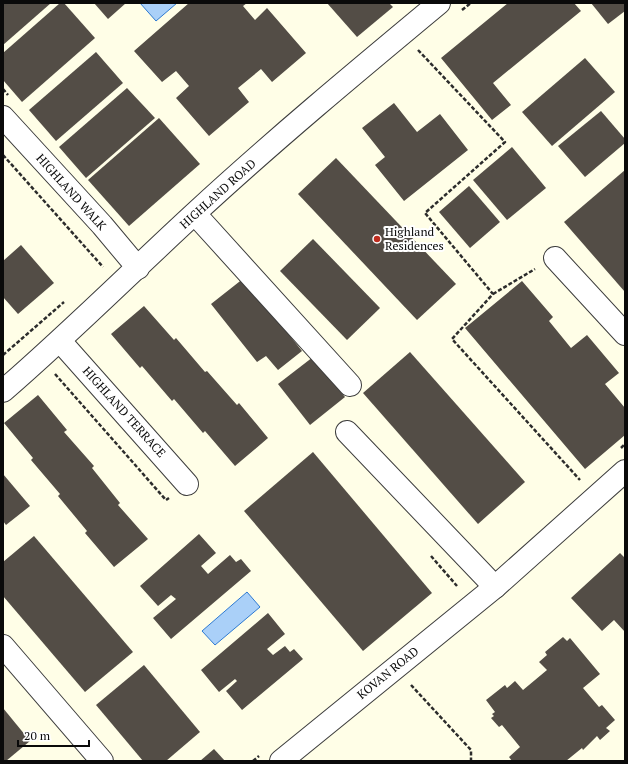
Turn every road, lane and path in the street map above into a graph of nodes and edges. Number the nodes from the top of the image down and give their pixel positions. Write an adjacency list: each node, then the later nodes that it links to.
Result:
1 (439, 3): 5 (street, HIGHLAND ROAD)
2 (416, 48): 9 (path)
3 (3, 117): 8 (street, HIGHLAND WALK)
4 (3, 156): 7 (path)
5 (195, 214): 8 (street, HIGHLAND ROAD); 12 (street)
6 (555, 258): 9 (path); 10 (street)
7 (103, 267)
8 (138, 268): 11 (street, HIGHLAND ROAD)
9 (493, 294): 16 (path)
10 (625, 334)
11 (60, 341): 13 (street, HIGHLAND ROAD); 17 (street, HIGHLAND TERRACE)
12 (350, 385)
13 (3, 391)
14 (347, 432): 18 (street)
15 (625, 471): 18 (street, KOVAN ROAD)
16 (581, 481)
17 (187, 484)
18 (495, 586): 22 (street, KOVAN ROAD)
19 (3, 646): 21 (street)
20 (410, 685): 23 (path)
21 (102, 761)
22 (281, 761)
23 (471, 761)

